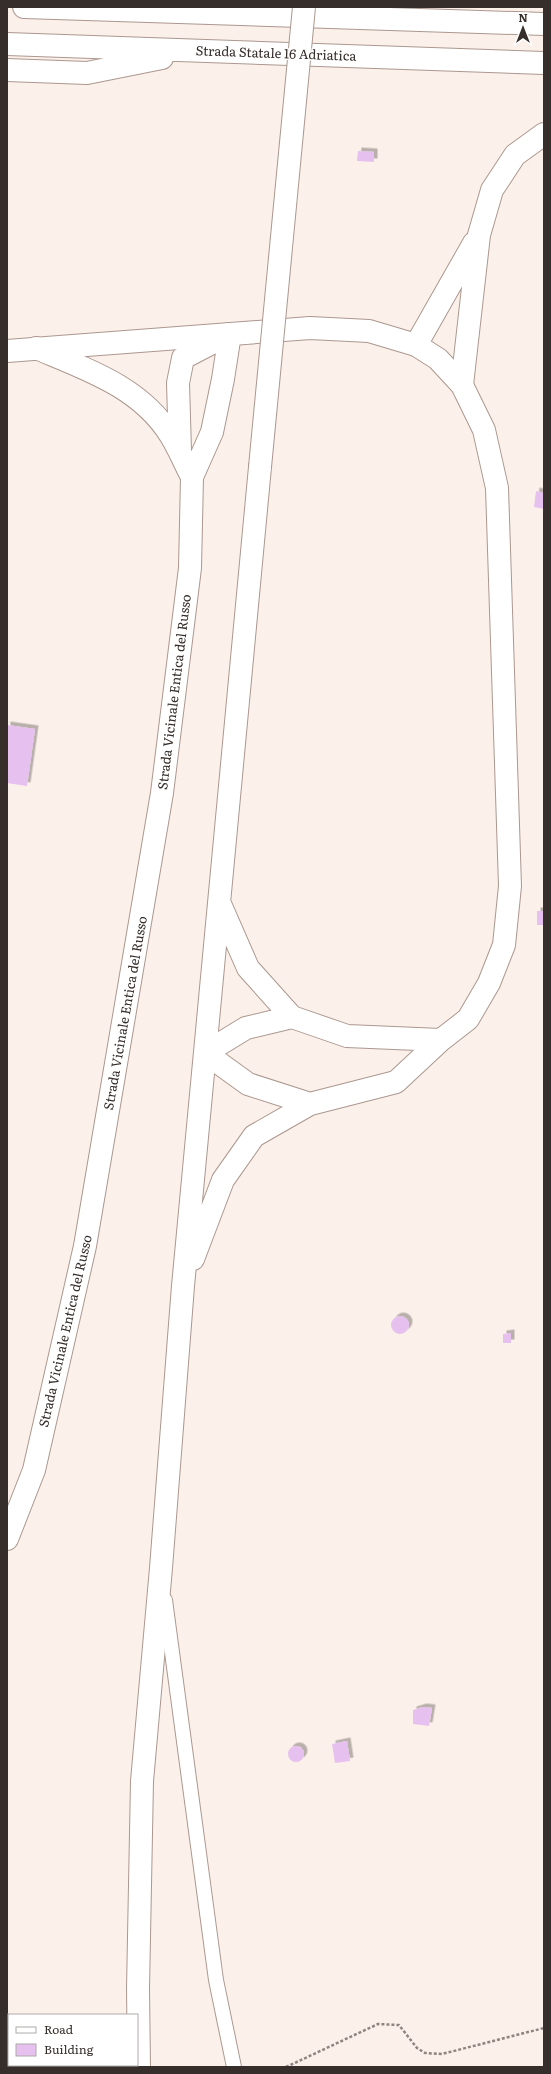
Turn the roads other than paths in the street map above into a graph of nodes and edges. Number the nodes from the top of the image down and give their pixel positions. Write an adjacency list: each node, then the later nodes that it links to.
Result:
1 (24, 7): 3 (main road)
2 (304, 7): 17 (main road, bridge)
3 (543, 24)
4 (7, 44): 5 (main road, Strada Statale 16 Adriatica)
5 (198, 51): 6 (main road, Strada Statale 16 Adriatica); 7 (main road)
6 (544, 63)
7 (7, 70)
8 (544, 134): 9 (main road)
9 (479, 235): 11 (main road); 14 (main road)
10 (230, 334): 11 (main road); 12 (main road); 15 (main road); 16 (main road)
11 (416, 345): 14 (main road)
12 (36, 348): 13 (main road); 15 (main road)
13 (7, 351)
14 (462, 385): 19 (main road)
15 (180, 454): 16 (main road)
16 (192, 477): 23 (main road, Strada Vicinale Entica del Russo)
17 (220, 903): 18 (main road); 20 (main road)
18 (292, 1017): 19 (main road); 20 (main road)
19 (441, 1040): 21 (main road)
20 (205, 1053): 21 (main road); 22 (main road)
21 (310, 1104): 22 (main road)
22 (182, 1286): 24 (main road)
23 (7, 1539)
24 (161, 1568): 25 (main road); 26 (lane)
25 (139, 2067)
26 (234, 2067)

